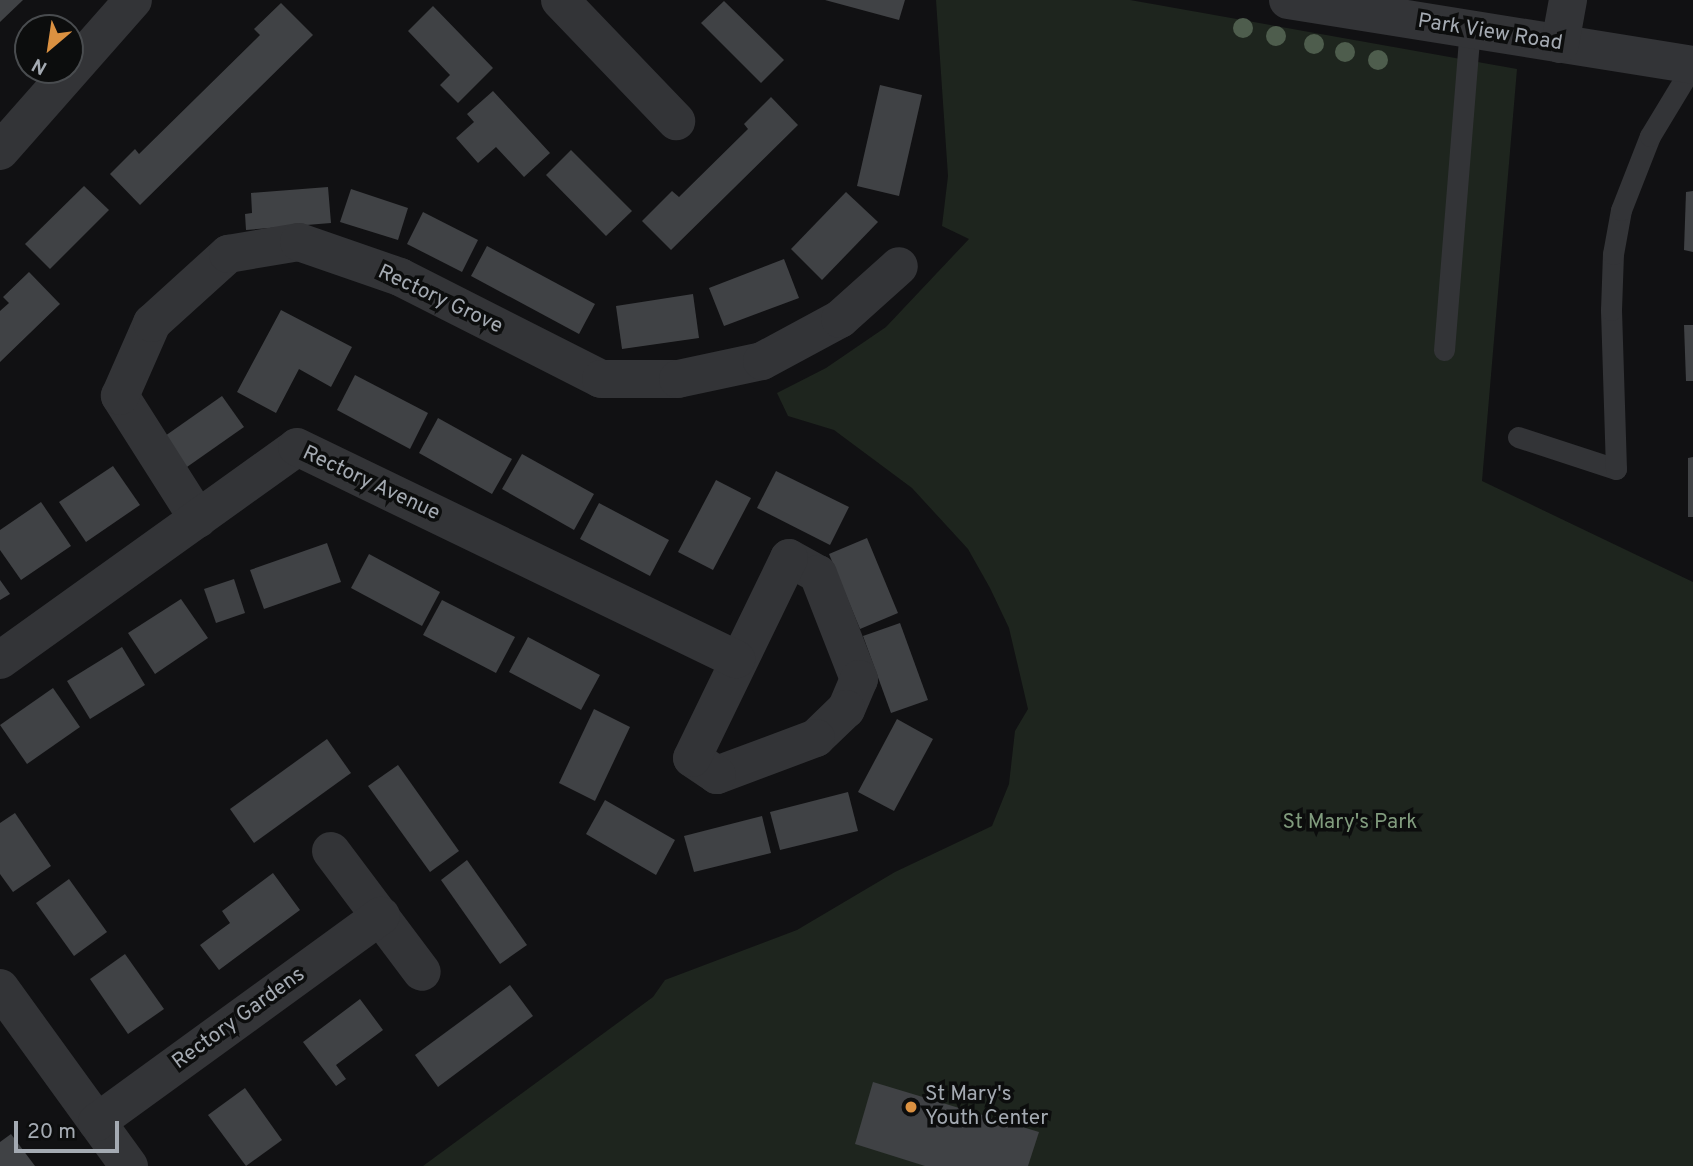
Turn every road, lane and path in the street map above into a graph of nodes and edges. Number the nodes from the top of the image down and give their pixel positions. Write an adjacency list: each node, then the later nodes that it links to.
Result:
1 (133, 0): 9 (street)
2 (560, 0): 8 (street)
3 (1288, 0): 5 (street, Park View Road)
4 (1568, 0): 6 (street)
5 (1469, 29): 6 (street, Park View Road); 11 (lane)
6 (1560, 44): 7 (street, Park View Road)
7 (1693, 65): 12 (lane)
8 (676, 121)
9 (0, 151)
10 (899, 266): 13 (street, Rectory Grove)
11 (1444, 350)
12 (1518, 437)
13 (198, 519): 14 (street, Rectory Avenue); 15 (street, Rectory Avenue)
14 (736, 659): 14 (street)
15 (0, 660)
16 (331, 851): 17 (street)
17 (381, 916): 18 (street); 20 (street, Rectory Gardens)
18 (422, 972)
19 (0, 988): 20 (street)
20 (97, 1122): 21 (street)
21 (129, 1166)

